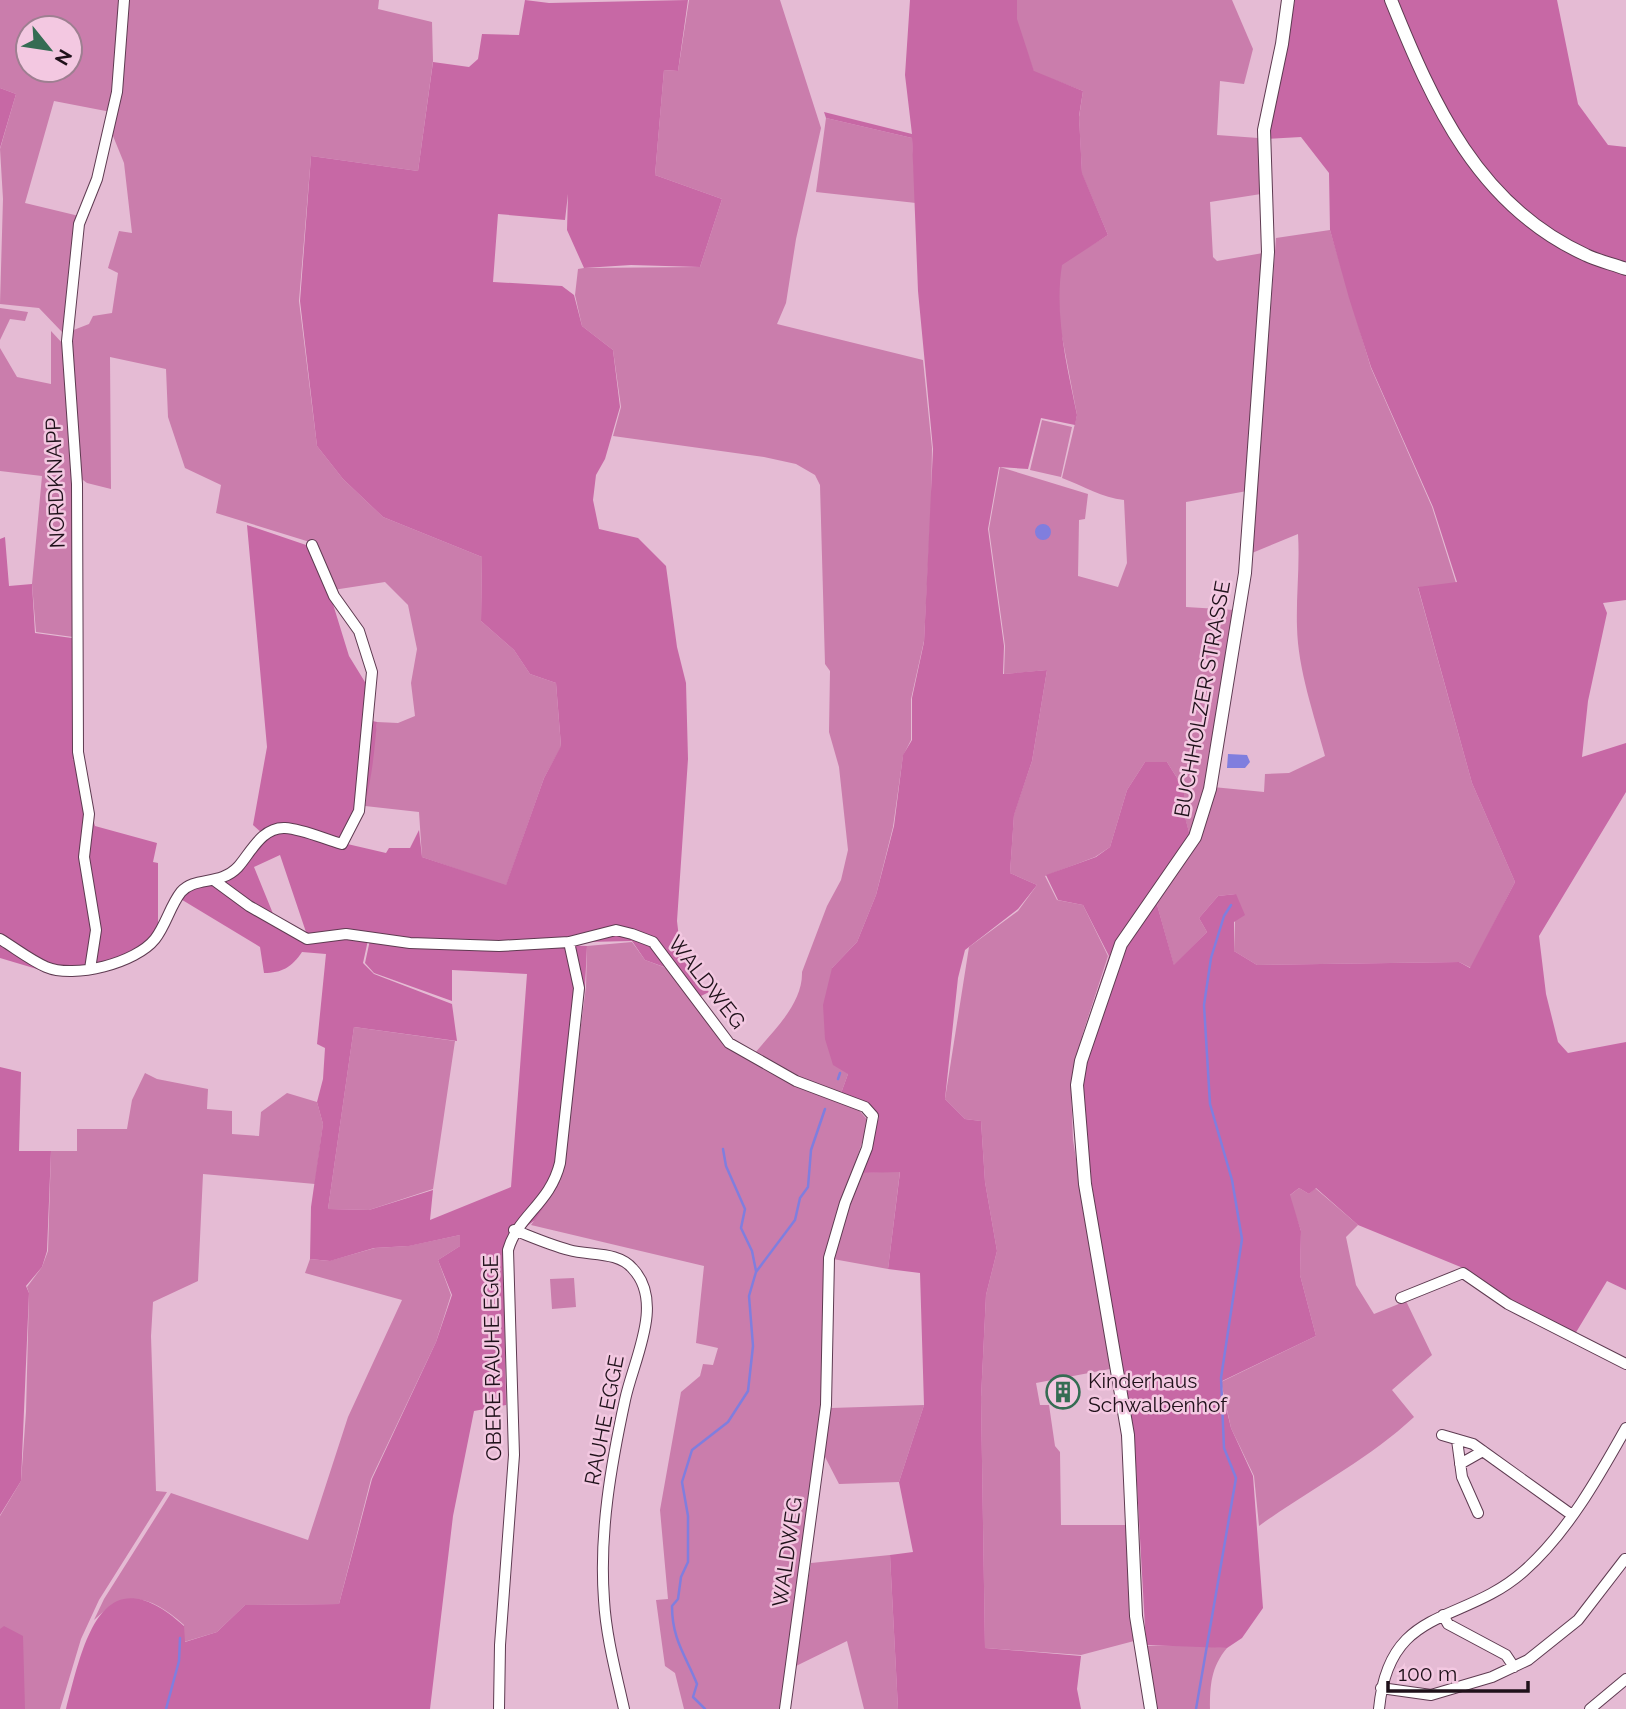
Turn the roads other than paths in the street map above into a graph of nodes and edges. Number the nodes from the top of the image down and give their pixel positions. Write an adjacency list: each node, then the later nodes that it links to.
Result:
1 (124, 0): 9 (street, NORDKNAPP)
2 (1287, 0): 28 (street, BUCHHOLZER STRASSE)
3 (1391, 0): 4 (street)
4 (1626, 269)
5 (312, 545): 6 (street)
6 (215, 881): 8 (street, WALDWEG); 9 (street)
7 (0, 939): 9 (street)
8 (569, 942): 10 (street, OBERE RAUHE EGGE); 27 (street, WALDWEG)
9 (90, 969)
10 (514, 1230): 25 (street, OBERE RAUHE EGGE); 26 (street, RAUHE EGGE)
11 (1401, 1298): 12 (street)
12 (1626, 1364)
13 (1626, 1428): 19 (street)
14 (1442, 1435): 15 (street)
15 (1457, 1440): 16 (street); 17 (street)
16 (1483, 1451): 17 (street); 19 (street)
17 (1460, 1464): 18 (street)
18 (1478, 1513)
19 (1572, 1515): 21 (street)
20 (1625, 1559): 22 (street)
21 (1443, 1615): 22 (street); 24 (street)
22 (1514, 1667): 24 (street)
23 (1626, 1679): 30 (street)
24 (1381, 1688): 29 (street)
25 (499, 1709)
26 (624, 1709)
27 (785, 1709)
28 (1151, 1709)
29 (1379, 1709)
30 (1590, 1709)

